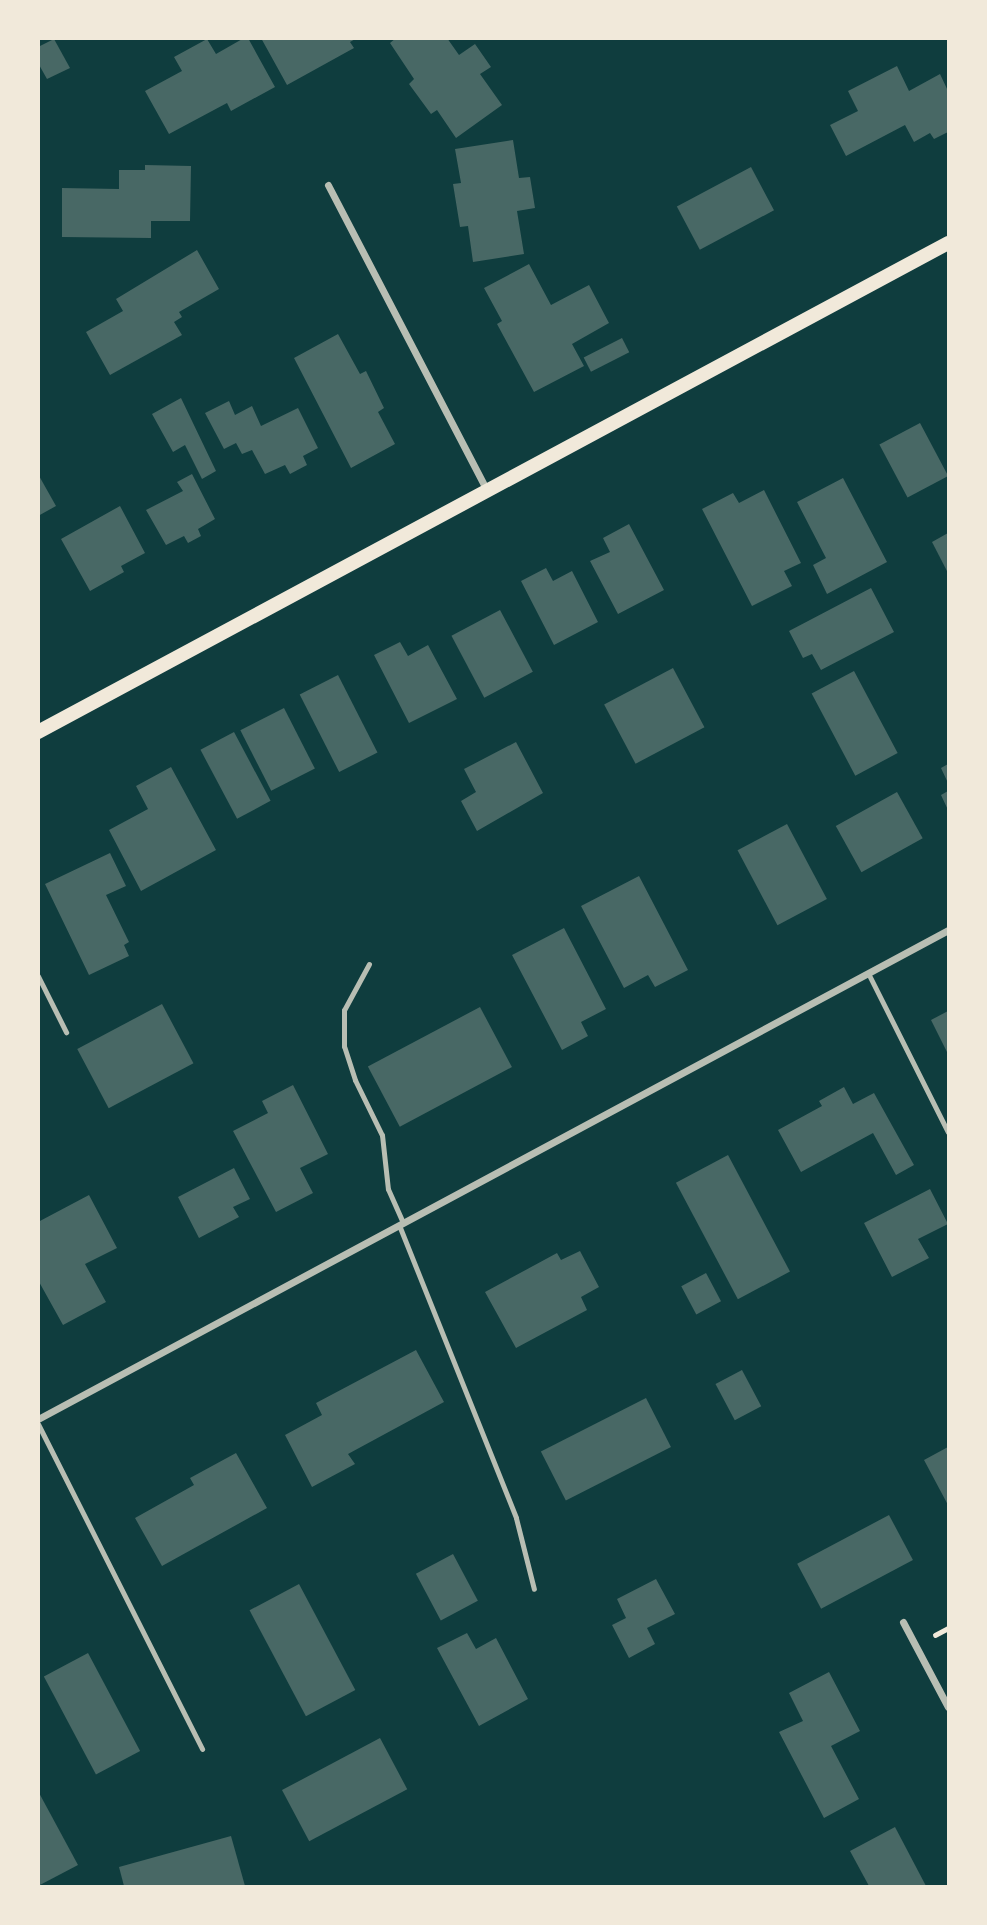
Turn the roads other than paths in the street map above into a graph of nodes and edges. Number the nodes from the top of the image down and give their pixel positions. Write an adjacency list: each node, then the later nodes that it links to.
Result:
1 (328, 185): 3 (street)
2 (948, 243): 3 (main road)
3 (487, 491): 4 (main road)
4 (38, 732)
5 (948, 930): 7 (street)
6 (369, 964): 11 (lane)
7 (868, 973): 10 (lane); 11 (street)
8 (38, 976): 9 (lane)
9 (66, 1032)
10 (948, 1132)
11 (401, 1223): 12 (street); 13 (lane)
12 (38, 1421): 16 (lane)
13 (534, 1589)
14 (903, 1622): 15 (street)
15 (948, 1707)
16 (202, 1749)

